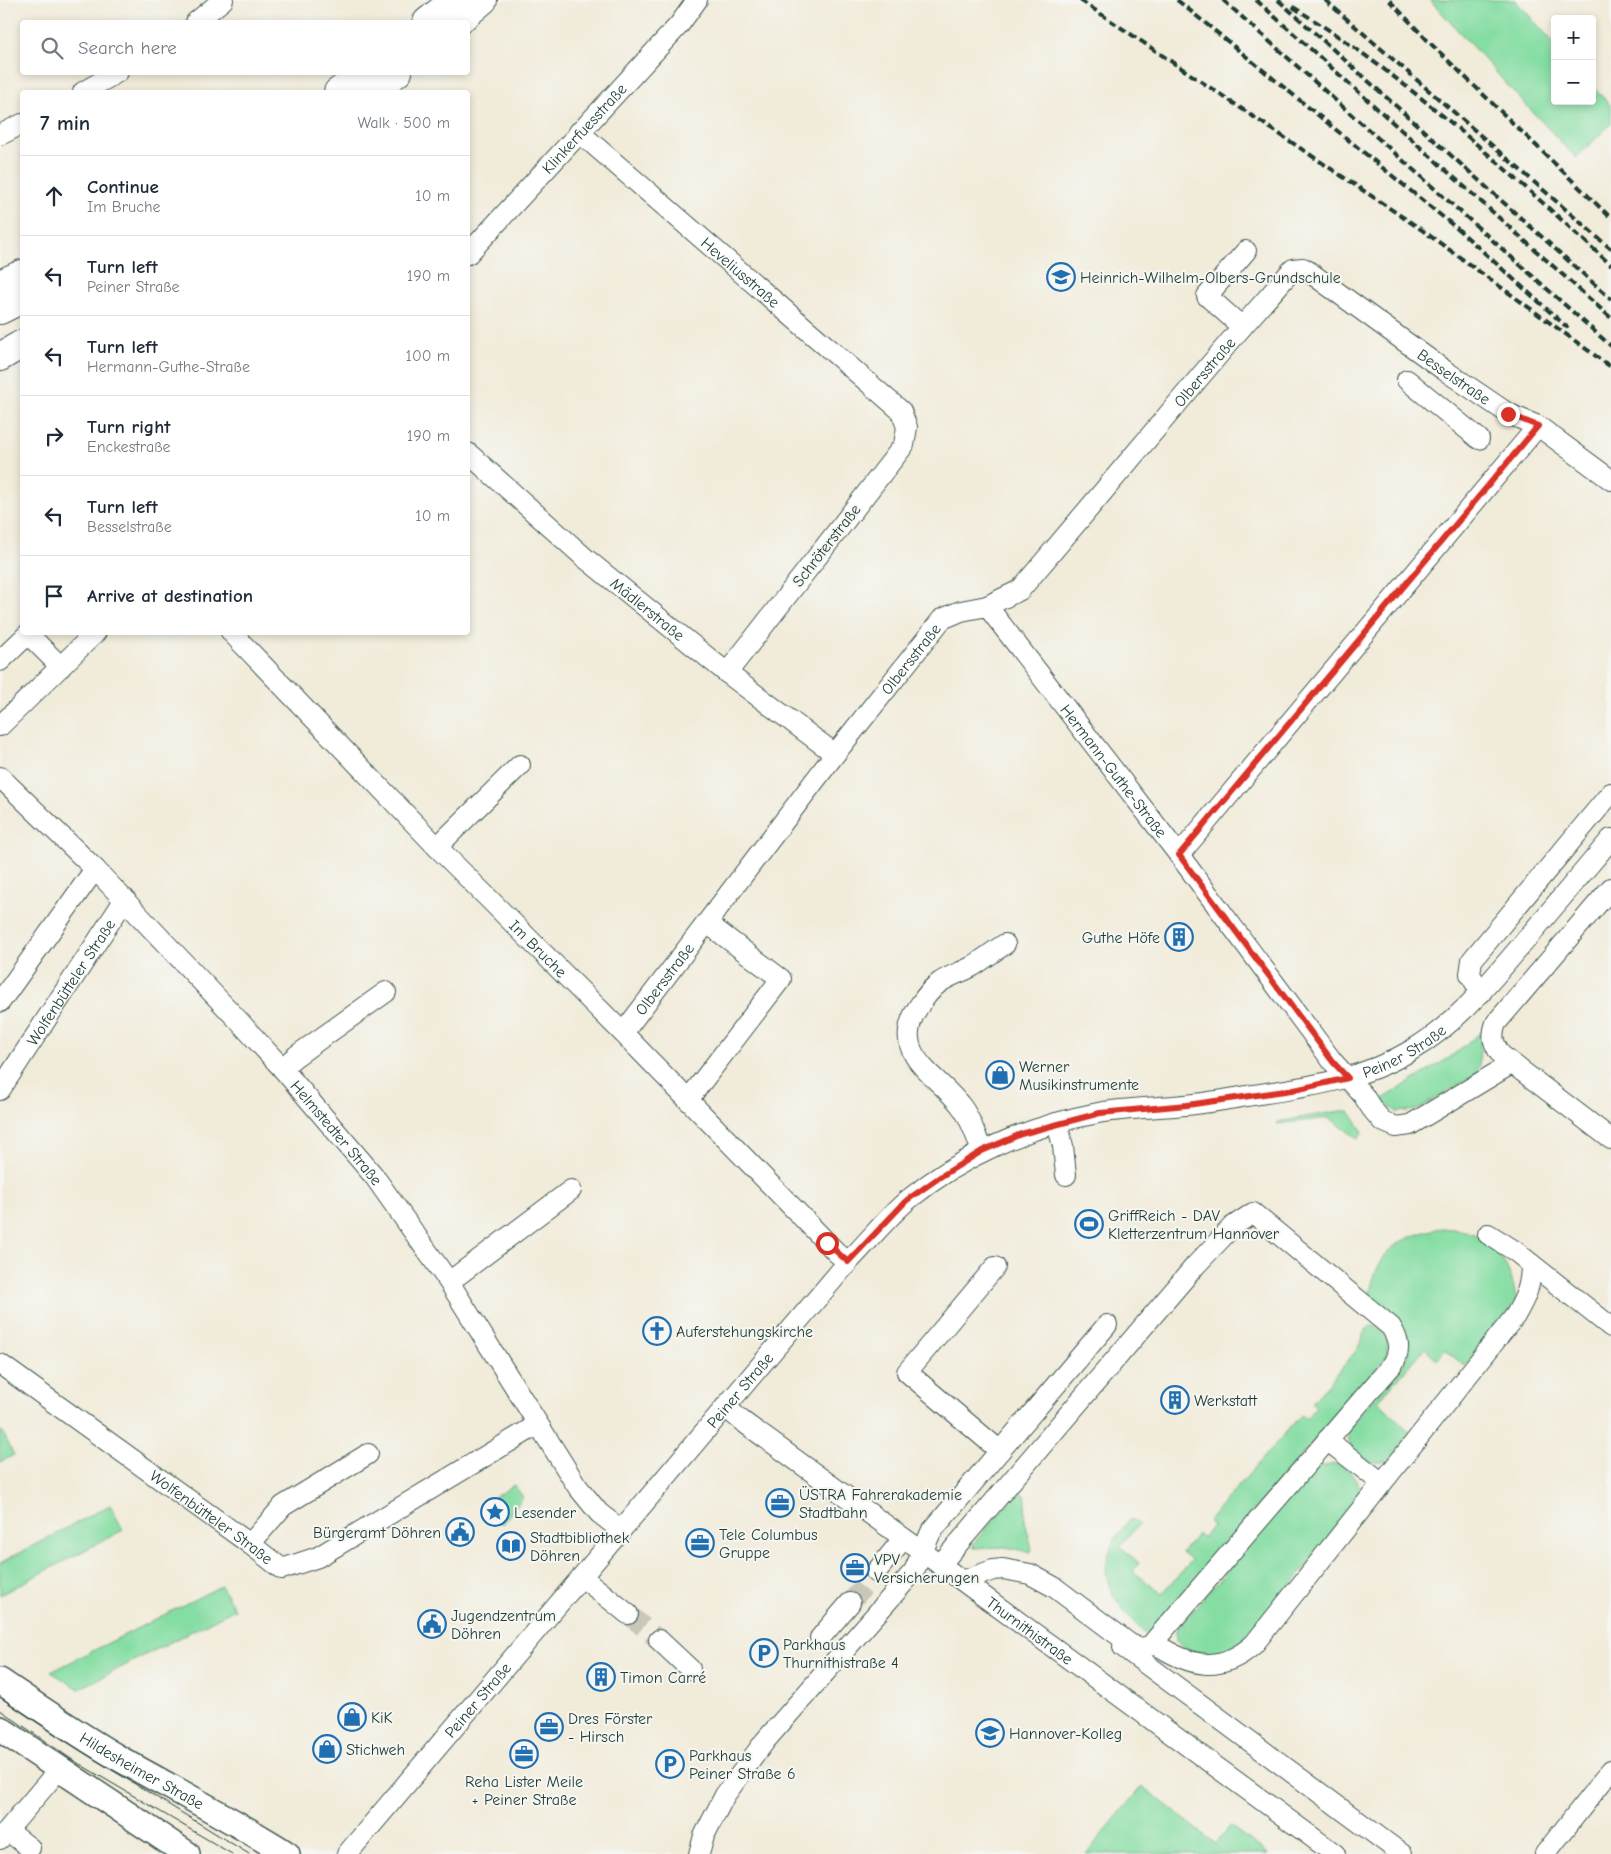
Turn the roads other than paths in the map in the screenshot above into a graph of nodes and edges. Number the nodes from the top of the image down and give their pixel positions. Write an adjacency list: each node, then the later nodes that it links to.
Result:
1 (223, 0): 5 (street)
2 (454, 0): 6 (highway)
3 (483, 0): 7 (highway)
4 (698, 0): 15 (street, Klinkerfuesstraße)
5 (198, 20)
6 (429, 20)
7 (459, 20)
8 (113, 75): 11 (street)
9 (361, 75): 12 (highway)
10 (394, 75): 13 (highway)
11 (86, 90)
12 (341, 90)
13 (374, 90)
14 (20, 125): 16 (street)
15 (579, 132): 18 (street, Klinkerfuesstraße); 32 (street, Heveliusstraße)
16 (0, 135)
17 (1246, 251): 26 (street)
18 (470, 252)
19 (1299, 268): 26 (street, Olbersstraße); 29 (street, Besselstraße)
20 (20, 275): 21 (highway)
21 (0, 284)
22 (20, 300): 23 (highway)
23 (0, 310)
24 (20, 313): 25 (highway)
25 (0, 323)
26 (1242, 327): 37 (street, Olbersstraße)
27 (20, 345): 28 (highway)
28 (0, 357)
29 (1444, 370): 31 (street); 33 (street, Besselstraße)
30 (1407, 380): 31 (street)
31 (1425, 395): 34 (street)
32 (901, 411): 44 (street, Schröterstraße)
33 (1538, 426): 36 (street, Besselstraße); 52 (street)
34 (1479, 439)
35 (470, 455): 44 (street, Mädlerstraße)
36 (1611, 480)
37 (987, 606): 46 (street, Olbersstraße); 52 (street, Hermann-Guthe-Straße)
38 (27, 635): 42 (street)
39 (29, 635): 43 (street)
40 (93, 635): 43 (street)
41 (234, 635): 51 (street, Im Bruche)
42 (0, 661)
43 (61, 667): 45 (street)
44 (727, 673): 46 (street, Mädlerstraße)
45 (0, 726)
46 (835, 754): 56 (street, Olbersstraße)
47 (520, 765): 51 (street)
48 (0, 777): 53 (street, Helmstedter Straße)
49 (1611, 793): 59 (street)
50 (1611, 839): 59 (street, Peiner Straße)
51 (437, 847): 61 (street, Im Bruche)
52 (1179, 855): 64 (street, Hermann-Guthe-Straße)
53 (95, 869): 55 (street, Helmstedter Straße); 60 (street)
54 (1611, 888): 62 (street)
55 (125, 899): 63 (street, Helmstedter Straße); 65 (street, Wolfenbütteler Straße)
56 (708, 923): 61 (street, Olbersstraße); 66 (street)
57 (1005, 944): 69 (street)
58 (386, 992): 63 (street)
59 (1481, 994): 64 (street, Peiner Straße)
60 (0, 1002)
61 (623, 1033): 66 (street, Im Bruche)
62 (1512, 1064): 64 (street, Hermann-Guthe-Straße); 68 (street)
63 (282, 1068): 76 (street, Helmstedter Straße)
64 (1348, 1078): 67 (street, Peiner Straße)
65 (1, 1087)
66 (688, 1100): 73 (street, Im Bruche)
67 (1058, 1123): 69 (street, Peiner Straße); 70 (street)
68 (1611, 1139)
69 (982, 1151): 73 (street, Peiner Straße)
70 (1066, 1175)
71 (571, 1190): 76 (street)
72 (1488, 1234): 74 (street)
73 (848, 1262): 80 (street, Peiner Straße)
74 (1531, 1264): 78 (street); 85 (street)
75 (995, 1267): 83 (street)
76 (449, 1282): 81 (street, Helmstedter Straße)
77 (1107, 1325): 83 (street)
78 (1611, 1327)
79 (0, 1364): 88 (street, Wolfenbütteler Straße)
80 (725, 1407): 86 (street, Peiner Straße); 87 (street, Thurnithistraße)
81 (537, 1425): 86 (street, Helmstedter Straße); 88 (street, Wolfenbütteler Straße)
82 (1327, 1440): 85 (street); 90 (street); 99 (street)
83 (1000, 1451): 89 (street)
84 (368, 1454): 88 (street)
85 (1382, 1483): 99 (street)
86 (621, 1530): 92 (street, Peiner Straße)
87 (903, 1539): 89 (street, Thurnithistraße); 91 (street)
88 (250, 1544)
89 (922, 1552): 90 (street, Thurnithistraße); 111 (street)
90 (940, 1565): 93 (street, Thurnithistraße)
91 (876, 1572)
92 (582, 1577): 95 (street); 110 (street, Peiner Straße)
93 (963, 1581): 96 (street); 107 (street, Thurnithistraße)
94 (850, 1603): 97 (street)
95 (628, 1614)
96 (1092, 1615): 99 (street); 112 (street)
97 (820, 1638)
98 (659, 1640): 100 (street)
99 (1154, 1643)
100 (690, 1668)
101 (0, 1681): 109 (main road, Hildesheimer Straße)
102 (0, 1729): 103 (main road)
103 (60, 1768): 105 (street); 108 (main road)
104 (1611, 1770): 113 (street)
105 (4, 1835): 106 (street)
106 (30, 1848)
107 (1322, 1850)
108 (186, 1854)
109 (287, 1854)
110 (347, 1854)
111 (699, 1854)
112 (1402, 1854)
113 (1545, 1854)

